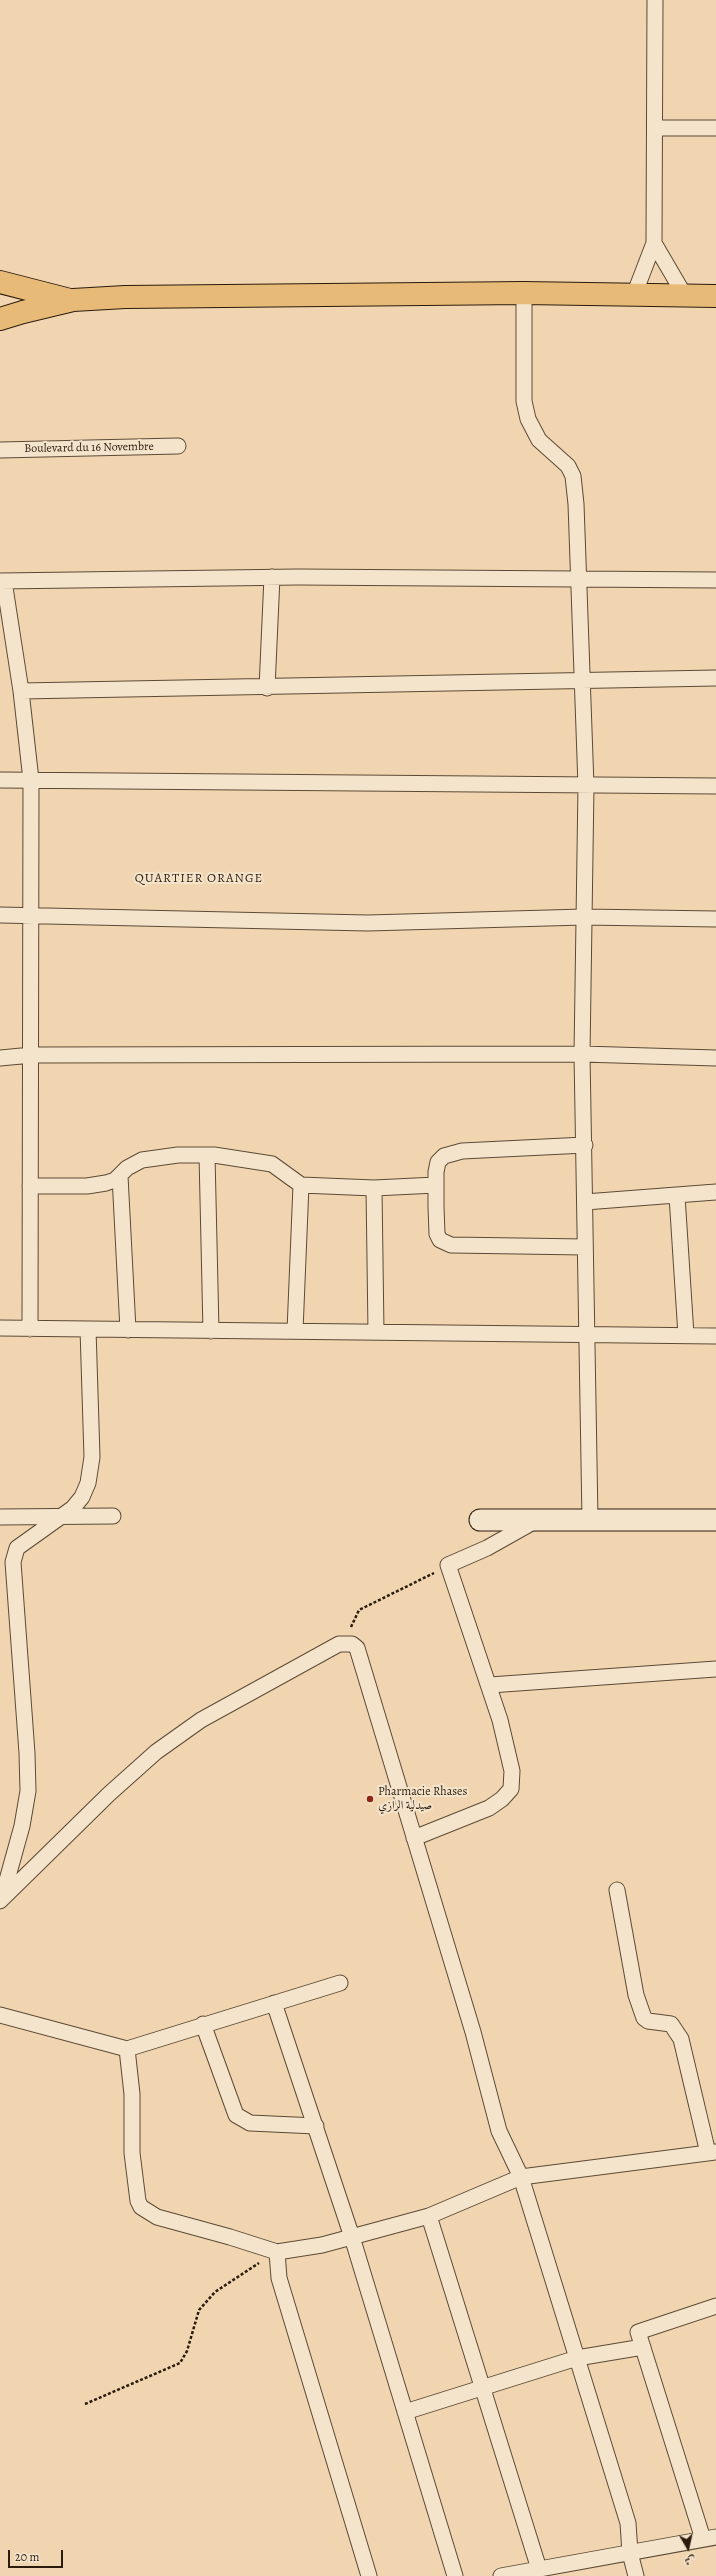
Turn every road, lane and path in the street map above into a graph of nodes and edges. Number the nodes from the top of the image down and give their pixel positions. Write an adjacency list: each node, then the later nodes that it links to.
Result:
1 (655, 0): 2 (street)
2 (655, 128): 3 (street); 4 (street)
3 (716, 128)
4 (654, 243): 7 (street); 8 (street)
5 (0, 282): 10 (main road)
6 (524, 293): 7 (main road); 10 (main road); 16 (street)
7 (634, 295): 8 (main road)
8 (685, 296): 9 (main road)
9 (716, 296)
10 (73, 300): 11 (main road)
11 (0, 319)
12 (178, 446): 13 (street, Boulevard du 16 Novembre)
13 (0, 450)
14 (272, 578): 15 (street); 16 (street); 20 (street)
15 (2, 580): 21 (street)
16 (580, 580): 17 (street); 19 (street)
17 (716, 580)
18 (716, 678): 19 (street)
19 (584, 680): 20 (street); 24 (street)
20 (267, 688): 21 (street)
21 (21, 691): 23 (street)
22 (0, 780): 23 (street)
23 (31, 780): 24 (street); 27 (street)
24 (586, 786): 25 (street); 28 (street)
25 (716, 786)
26 (0, 915): 27 (street)
27 (31, 916): 28 (street); 31 (street)
28 (584, 917): 29 (street); 30 (street)
29 (716, 919)
30 (582, 1054): 31 (street); 33 (street); 34 (street)
31 (32, 1055): 32 (street); 39 (street)
32 (0, 1058)
33 (716, 1058)
34 (585, 1145): 38 (street); 43 (street)
35 (207, 1155): 36 (street); 37 (street); 49 (street)
36 (120, 1176): 39 (street); 48 (street)
37 (301, 1185): 40 (street); 50 (street)
38 (436, 1185): 40 (street); 44 (street)
39 (30, 1186): 46 (street)
40 (374, 1188): 51 (street)
41 (716, 1192): 42 (street)
42 (677, 1196): 43 (street); 53 (street)
43 (585, 1202): 44 (street)
44 (585, 1247): 52 (street)
45 (0, 1328): 46 (street)
46 (30, 1329): 47 (street)
47 (88, 1329): 48 (street); 57 (street)
48 (128, 1330): 49 (street)
49 (212, 1331): 50 (street)
50 (295, 1331): 51 (street)
51 (376, 1332): 52 (street)
52 (587, 1334): 53 (street); 60 (street)
53 (686, 1335): 54 (street)
54 (716, 1336)
55 (114, 1516): 57 (street)
56 (0, 1517): 57 (street)
57 (62, 1517): 68 (street)
58 (480, 1520): 59 (street)
59 (535, 1520): 60 (street); 62 (street)
60 (590, 1520): 61 (street)
61 (716, 1520)
62 (448, 1565): 63 (path); 65 (street)
63 (346, 1643): 66 (street); 68 (street)
64 (716, 1669): 65 (street)
65 (490, 1685): 66 (street)
66 (414, 1838): 76 (street)
67 (617, 1890): 75 (street)
68 (1, 1900)
69 (340, 1983): 70 (street)
70 (274, 2003): 72 (street); 74 (street)
71 (0, 2015): 73 (street)
72 (203, 2024): 73 (street); 74 (street)
73 (126, 2049): 79 (street)
74 (316, 2126): 78 (street)
75 (712, 2152): 76 (street)
76 (521, 2177): 77 (street); 82 (street)
77 (429, 2216): 78 (street); 83 (street)
78 (352, 2237): 79 (street); 85 (street)
79 (277, 2252): 84 (path); 89 (street)
80 (716, 2306): 81 (street)
81 (642, 2347): 82 (street); 86 (street)
82 (577, 2358): 83 (street); 87 (street)
83 (482, 2387): 85 (street); 88 (street)
84 (85, 2404)
85 (405, 2412): 90 (street)
86 (710, 2538): 87 (street)
87 (630, 2552): 88 (street); 92 (street)
88 (539, 2569): 91 (street)
89 (369, 2576)
90 (455, 2576)
91 (504, 2576)
92 (636, 2576)

